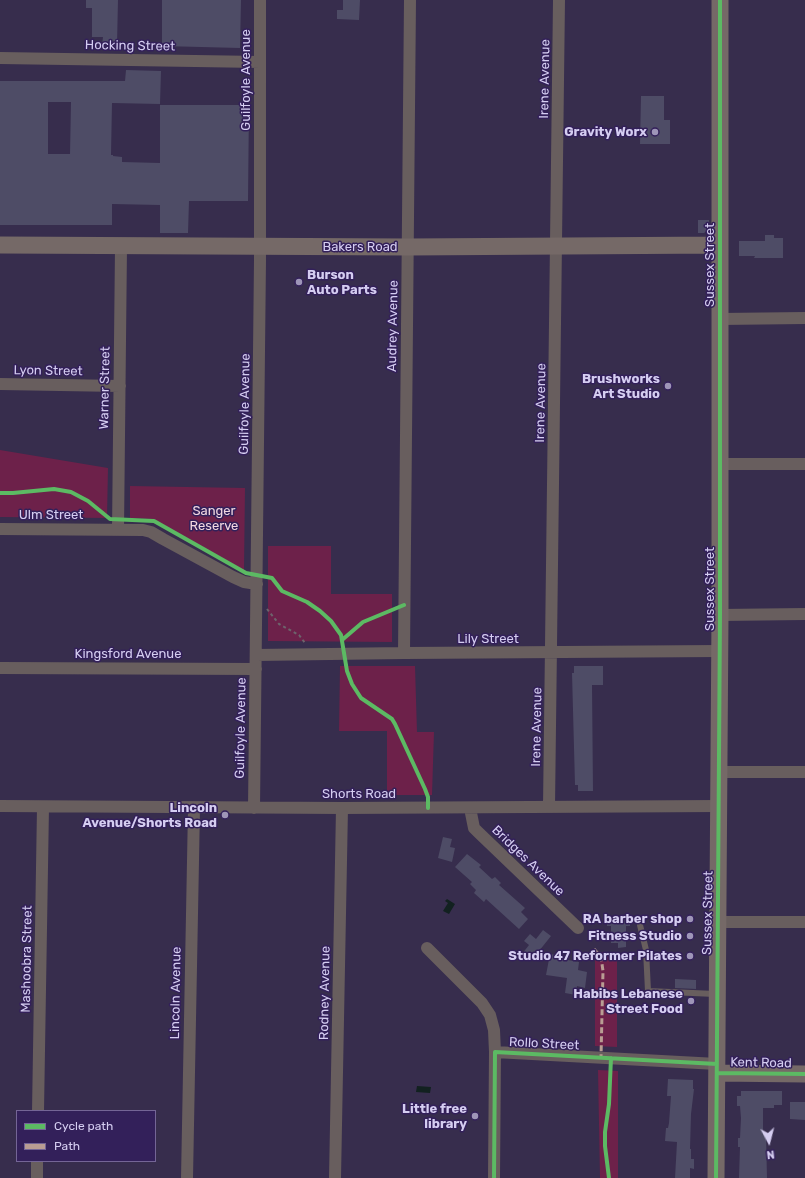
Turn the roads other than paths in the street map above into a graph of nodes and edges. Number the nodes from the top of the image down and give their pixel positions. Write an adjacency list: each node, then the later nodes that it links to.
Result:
1 (260, 0): 6 (street, Guilfoyle Avenue)
2 (410, 0): 12 (street, Audrey Avenue)
3 (559, 0): 10 (street, Irene Avenue)
4 (720, 0): 8 (street, Sussex Street)
5 (0, 58): 6 (street, Hocking Street)
6 (260, 62): 11 (street, Guilfoyle Avenue)
7 (0, 245): 9 (street, Bakers Road)
8 (720, 245): 10 (street, Bakers Road); 13 (street, Sussex Street)
9 (121, 246): 11 (street, Bakers Road); 16 (street, Warner Street)
10 (557, 246): 12 (street, Bakers Road); 26 (street, Irene Avenue)
11 (260, 247): 12 (street, Bakers Road); 21 (street, Guilfoyle Avenue)
12 (408, 248): 25 (street, Audrey Avenue)
13 (720, 318): 14 (street); 17 (street, Sussex Street)
14 (805, 318)
15 (0, 384): 16 (street, Lyon Street)
16 (120, 386): 20 (street, Warner Street)
17 (720, 464): 18 (street); 23 (street, Sussex Street)
18 (805, 464)
19 (0, 529): 20 (street, Ulm Street)
20 (118, 530): 21 (street, Ulm Street)
21 (257, 584): 27 (street, Guilfoyle Avenue)
22 (805, 614): 23 (street)
23 (720, 615): 24 (street, Sussex Street)
24 (720, 651): 26 (street, Lily Street); 30 (street, Sussex Street)
25 (404, 652): 26 (street, Lily Street); 27 (street, Lily Street)
26 (552, 653): 35 (street, Irene Avenue)
27 (256, 655): 29 (street, Guilfoyle Avenue)
28 (0, 668): 29 (street, Kingsford Avenue)
29 (256, 670): 37 (street, Guilfoyle Avenue)
30 (719, 772): 31 (street); 34 (street, Sussex Street)
31 (805, 772)
32 (0, 806): 33 (street, Shorts Road)
33 (43, 806): 36 (street, Shorts Road); 49 (street, Mashoobra Street)
34 (719, 806): 35 (street, Shorts Road); 40 (street, Sussex Street)
35 (549, 807): 39 (street, Shorts Road)
36 (194, 808): 37 (street, Shorts Road); 52 (street, Lincoln Avenue)
37 (254, 808): 38 (street, Shorts Road)
38 (342, 808): 39 (street, Shorts Road); 53 (street, Rodney Avenue)
39 (470, 808): 43 (street, Bridges Avenue)
40 (718, 922): 41 (street); 45 (street, Sussex Street)
41 (805, 922)
42 (640, 925): 45 (lane)
43 (578, 928)
44 (427, 948): 46 (street, Rollo Street)
45 (717, 994): 47 (street, Sussex Street)
46 (495, 1052): 47 (street, Rollo Street); 54 (street, Rollo Street)
47 (717, 1069): 48 (street, Kent Road); 55 (street, Sussex Street)
48 (805, 1074)
49 (38, 1110)
50 (37, 1162): 51 (street)
51 (37, 1178)
52 (187, 1178)
53 (335, 1178)
54 (494, 1178)
55 (716, 1178)

